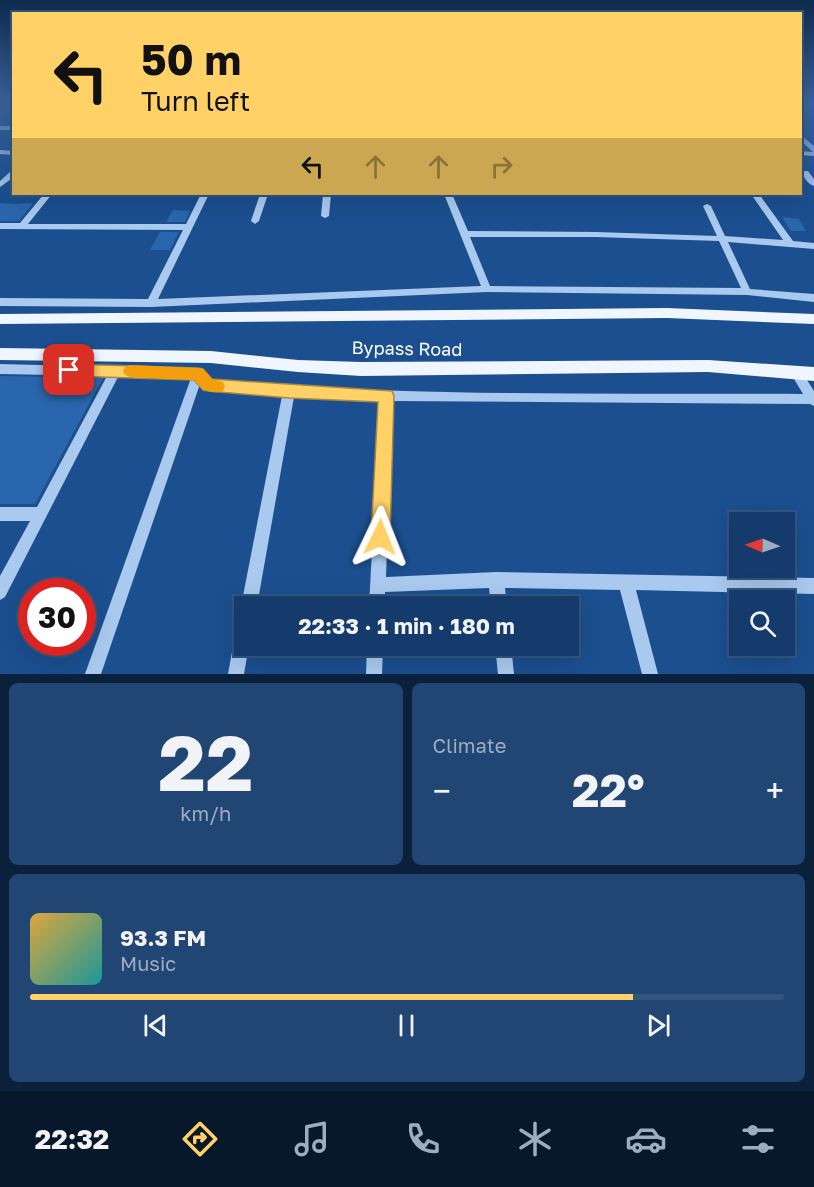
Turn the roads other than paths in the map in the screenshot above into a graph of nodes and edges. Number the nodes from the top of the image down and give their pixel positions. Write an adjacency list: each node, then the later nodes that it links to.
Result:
1 (802, 138): 2 (street)
2 (814, 152)
3 (805, 174): 5 (street)
4 (12, 175): 6 (street)
5 (814, 184)
6 (0, 185)
7 (47, 195): 17 (street)
8 (205, 195): 18 (street)
9 (264, 195): 15 (street)
10 (327, 195): 14 (street)
11 (448, 195): 19 (street)
12 (756, 195): 21 (street)
13 (707, 206): 20 (street)
14 (325, 216)
15 (255, 221)
16 (0, 226): 17 (street)
17 (22, 226): 18 (street)
18 (189, 227): 27 (street)
19 (465, 234): 20 (street); 23 (street)
20 (721, 238): 21 (street); 24 (street)
21 (789, 244): 22 (street)
22 (814, 246)
23 (487, 289): 24 (street); 27 (street)
24 (747, 291): 25 (street)
25 (814, 298)
26 (0, 302): 27 (street)
27 (151, 303)
28 (0, 319): 29 (main road)
29 (814, 319)
30 (0, 354): 33 (main road, Bypass Road)
31 (0, 369): 32 (street)
32 (115, 371): 34 (street); 40 (street)
33 (796, 372): 35 (main road, Bypass Road); 38 (street)
34 (198, 374): 36 (street); 52 (street)
35 (814, 374)
36 (289, 392): 37 (street); 46 (street)
37 (386, 396): 38 (street); 43 (street)
38 (814, 400)
39 (0, 514): 40 (street)
40 (39, 514): 45 (street)
41 (496, 580): 42 (street); 43 (street); 48 (street)
42 (627, 583): 44 (street); 56 (street)
43 (378, 585): 47 (street)
44 (814, 586)
45 (0, 592)
46 (251, 596)
47 (377, 596)
48 (498, 596)
49 (239, 656): 53 (street)
50 (375, 656): 54 (street)
51 (504, 656): 55 (street)
52 (93, 674)
53 (236, 674)
54 (374, 674)
55 (506, 674)
56 (650, 674)

